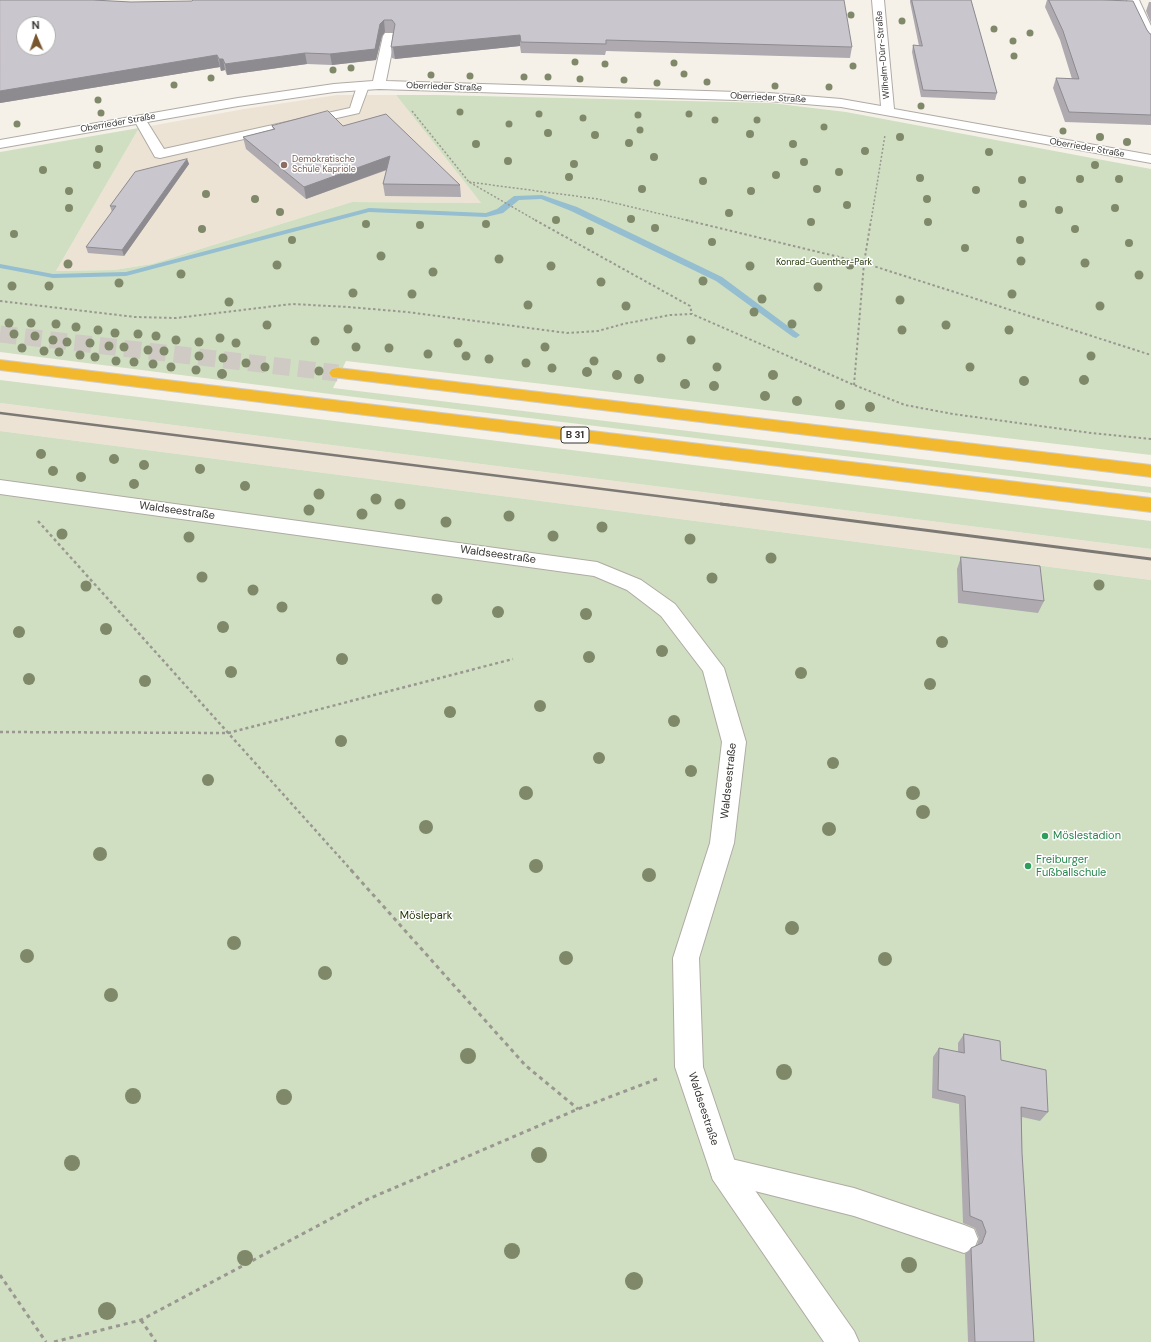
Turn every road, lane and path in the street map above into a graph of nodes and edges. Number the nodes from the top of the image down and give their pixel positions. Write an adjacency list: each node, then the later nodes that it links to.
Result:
1 (878, 0): 8 (street, Wilhelm-Dürr-Straße)
2 (1133, 0): 4 (street)
3 (389, 36): 5 (street)
4 (1151, 39)
5 (379, 85): 6 (street, Oberrieder Straße); 7 (street, Oberrieder Straße)
6 (363, 86): 9 (street, Oberrieder Straße); 9 (lane)
7 (398, 86): 8 (street, Oberrieder Straße); 12 (path)
8 (888, 111): 11 (street, Oberrieder Straße); 13 (path)
9 (140, 120): 10 (street, Oberrieder Straße)
10 (0, 144)
11 (1151, 159)
12 (469, 182): 13 (path); 15 (path)
13 (864, 263): 16 (path); 19 (path)
14 (0, 301): 15 (path)
15 (692, 314): 19 (path)
16 (1151, 355)
17 (0, 365): 23 (highway, B 31)
18 (338, 373): 21 (highway)
19 (854, 385): 20 (path)
20 (1151, 439)
21 (1151, 471)
22 (4, 487): 26 (path); 27 (street, Waldseestraße)
23 (1151, 505)
24 (513, 659): 26 (path)
25 (0, 732): 26 (path)
26 (228, 733): 28 (path)
27 (689, 1067): 28 (path); 29 (street, Waldseestraße)
28 (578, 1109): 32 (path)
29 (723, 1170): 30 (lane); 36 (street, Waldseestraße)
30 (964, 1239)
31 (0, 1275): 33 (path)
32 (141, 1320): 34 (path); 35 (path)
33 (46, 1342)
34 (54, 1342)
35 (156, 1342)
36 (843, 1342)

